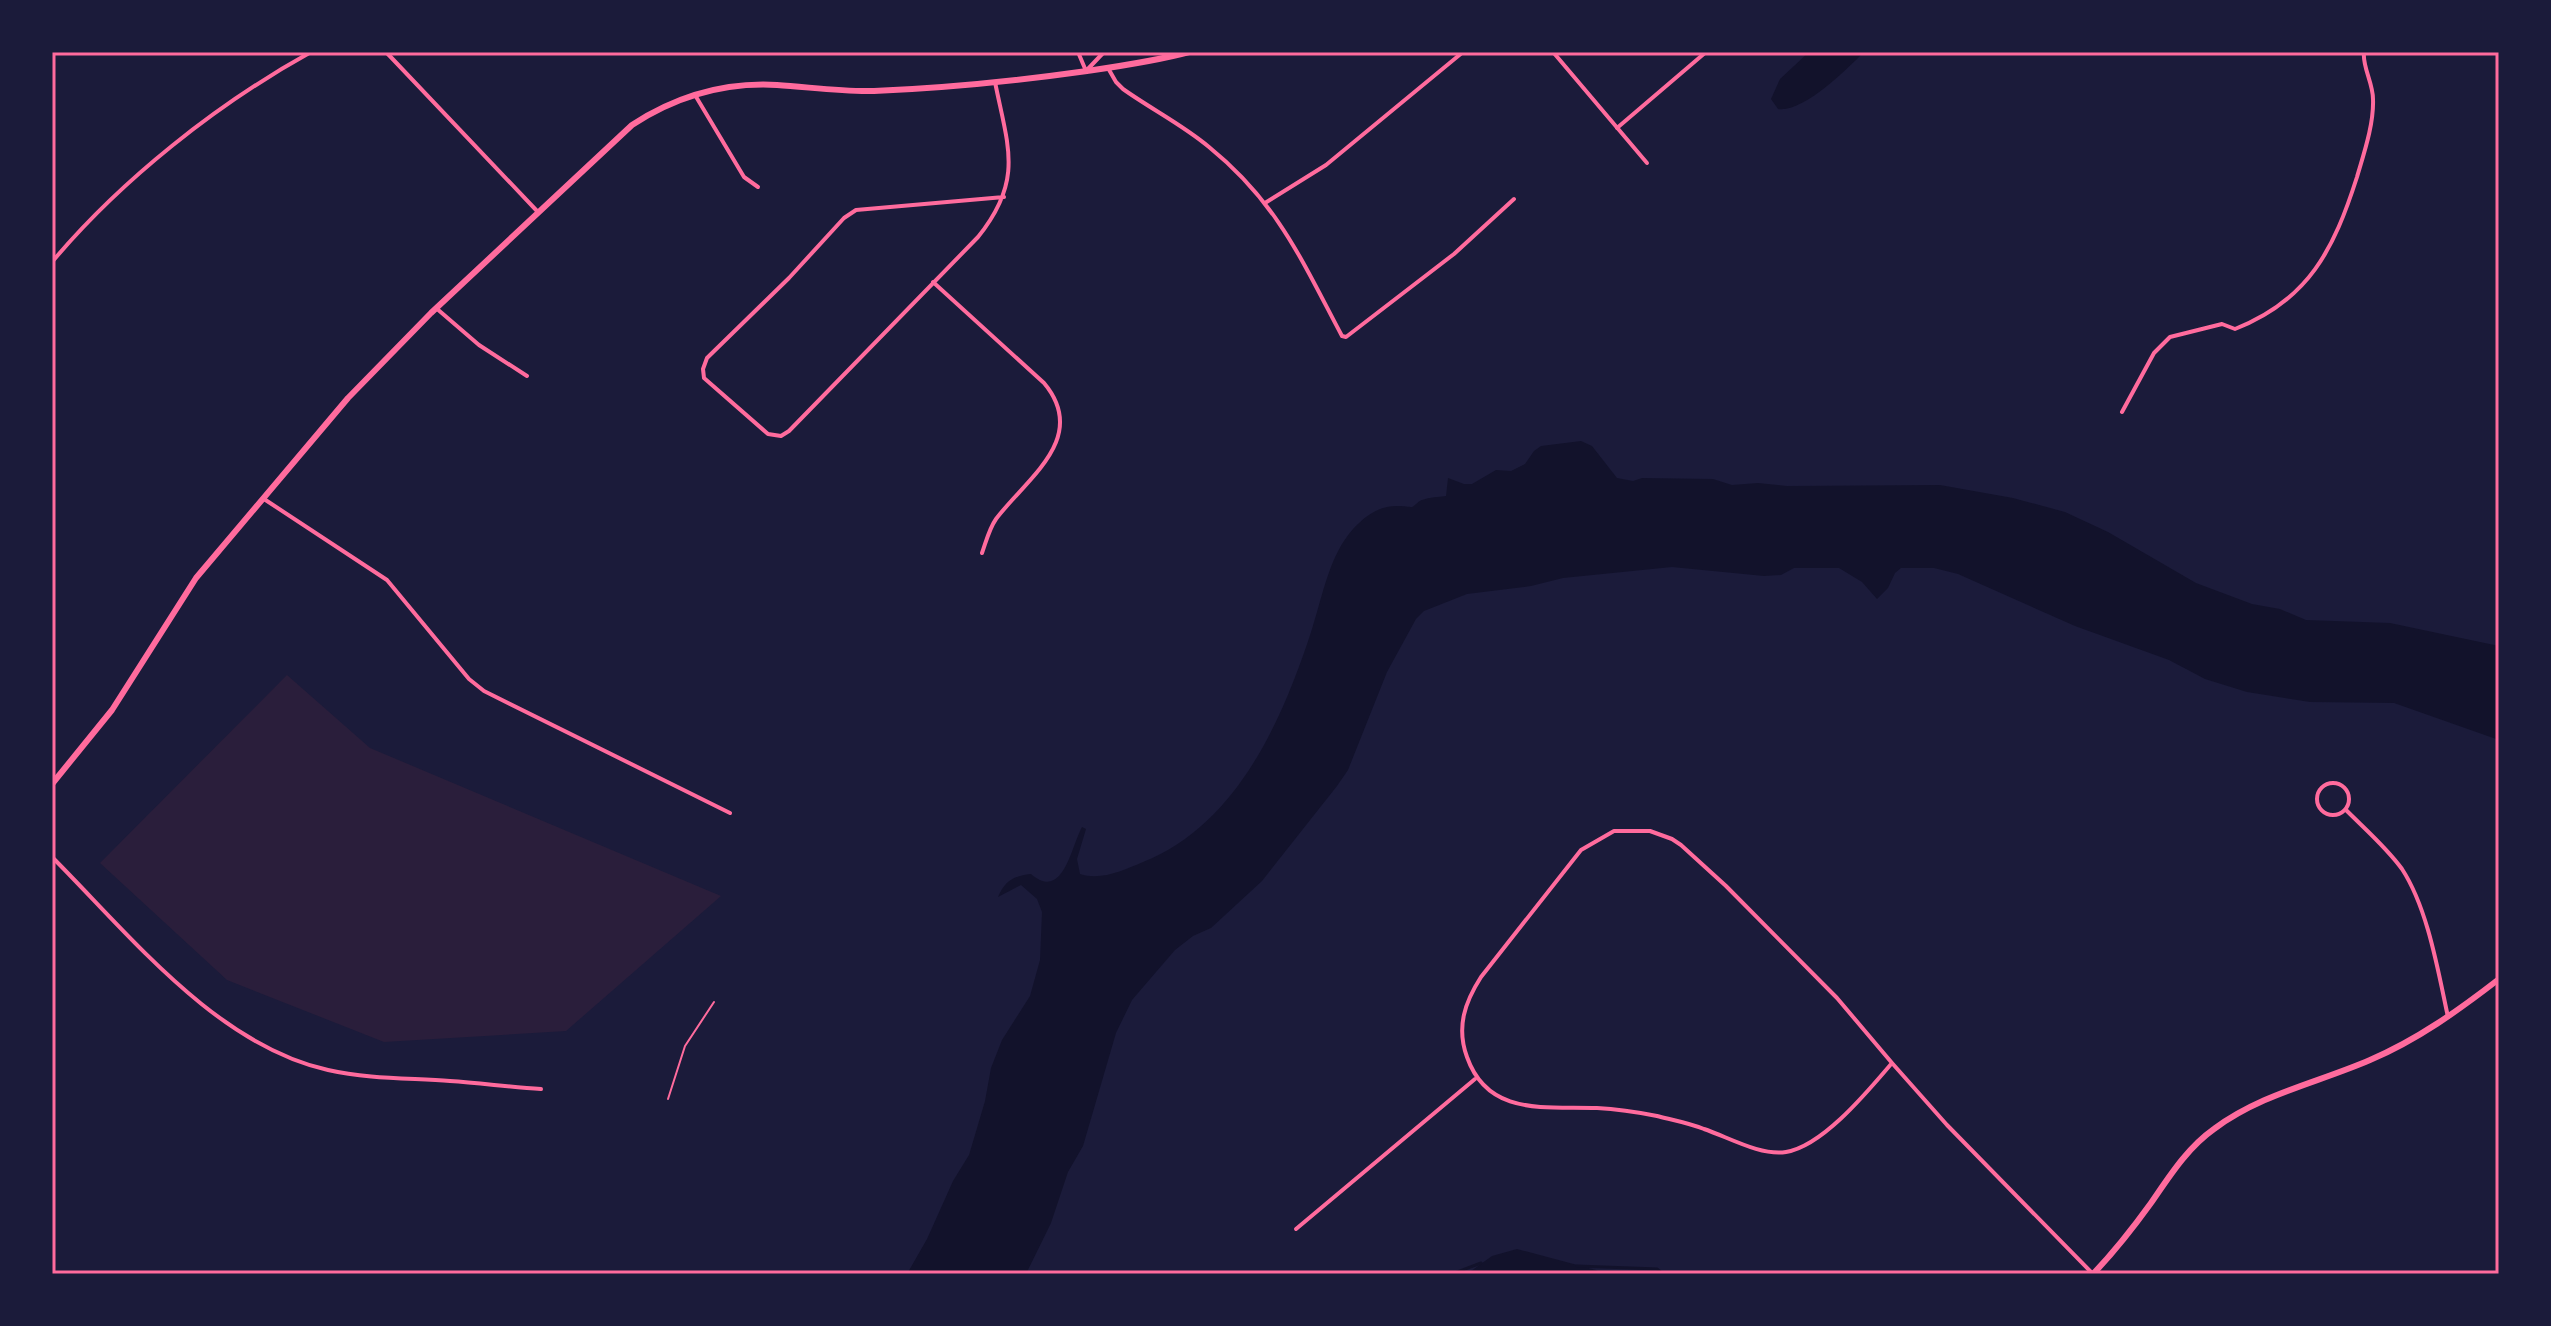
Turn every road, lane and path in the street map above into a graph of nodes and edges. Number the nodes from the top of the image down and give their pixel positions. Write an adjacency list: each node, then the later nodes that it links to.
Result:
1 (311, 52): 21 (street)
2 (386, 52): 20 (street)
3 (1078, 52): 11 (street)
4 (1104, 52): 11 (street)
5 (1189, 52): 10 (main road)
6 (1463, 52): 19 (street)
7 (1553, 52): 14 (street)
8 (1706, 52): 14 (street)
9 (2364, 52): 25 (street)
10 (1108, 68): 11 (main road); 19 (street)
11 (1086, 71): 12 (main road)
12 (995, 82): 13 (main road); 17 (street)
13 (695, 95): 16 (street); 20 (main road)
14 (1617, 128): 15 (street)
15 (1647, 163)
16 (758, 187)
17 (1004, 197): 22 (street); 22 (street)
18 (1514, 199): 19 (street)
19 (1265, 203)
20 (537, 211): 23 (main road)
21 (52, 262)
22 (933, 282): 27 (street)
23 (436, 308): 24 (street); 26 (main road)
24 (527, 376)
25 (2122, 412)
26 (263, 498): 28 (main road); 30 (street)
27 (982, 553)
28 (52, 784)
29 (2346, 810): 29 (street); 34 (street)
30 (730, 813)
31 (52, 857): 37 (street)
32 (2499, 979): 34 (main road)
33 (714, 1002): 38 (lane)
34 (2448, 1017): 40 (main road)
35 (1892, 1063): 36 (street); 36 (street); 40 (street)
36 (1476, 1079): 39 (street)
37 (541, 1089)
38 (668, 1099)
39 (1296, 1229)
40 (2093, 1274)

